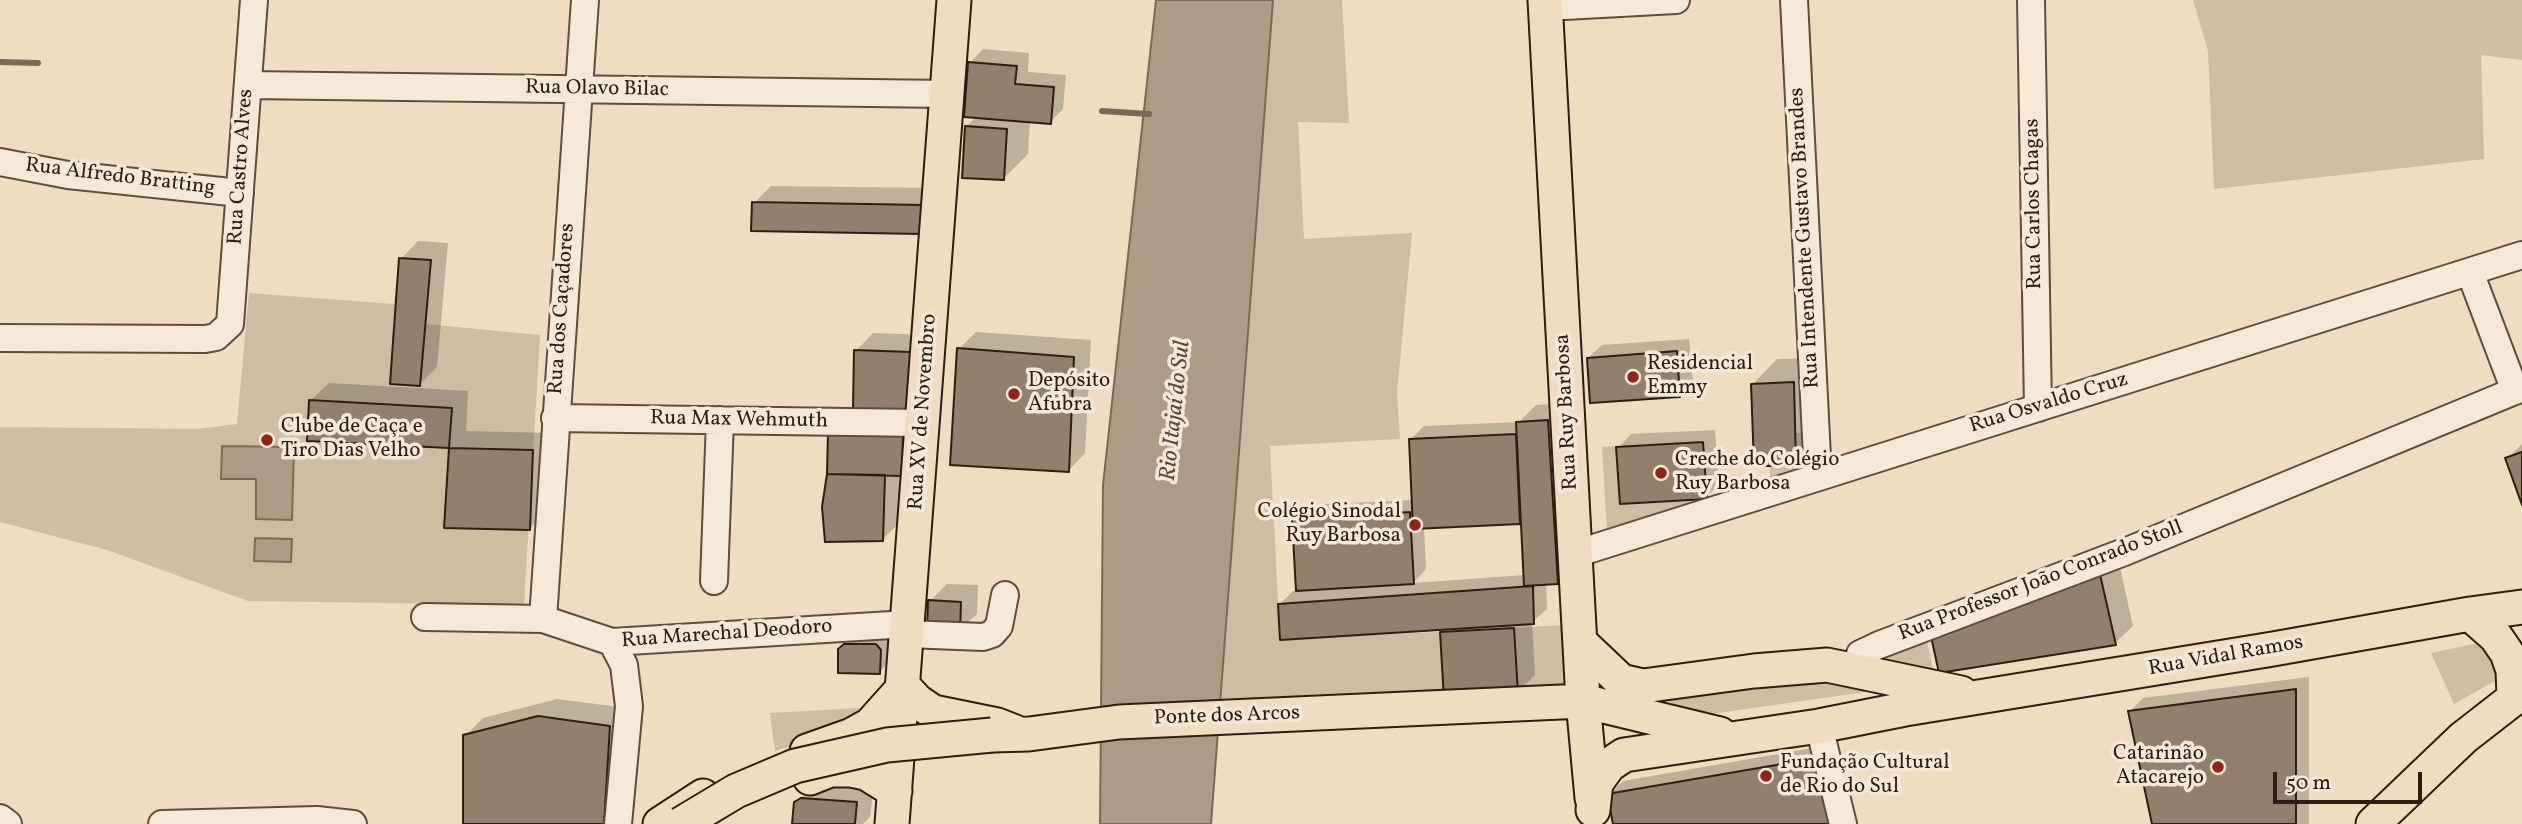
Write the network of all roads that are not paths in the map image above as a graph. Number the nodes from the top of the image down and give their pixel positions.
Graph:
1 (254, 0) edge
2 (585, 0) edge
3 (954, 0) edge
4 (1676, 0) edge
5 (1794, 0) edge
6 (2031, 0) edge
7 (1545, 4) edge
8 (248, 85) junction
9 (579, 89) junction
10 (947, 94) junction
11 (0, 162) edge
12 (240, 193) junction
13 (2522, 255) edge
14 (2470, 271) junction
15 (0, 338) edge
16 (2518, 390) edge
17 (2038, 408) junction
18 (555, 418) junction
19 (720, 420) junction
20 (923, 423) junction
21 (1818, 477) junction
22 (1575, 554) junction
23 (714, 581) dead end
24 (1005, 595) dead end
25 (2522, 607) edge
26 (2470, 614) junction
27 (425, 617) dead end
28 (542, 619) junction
29 (908, 629) junction
30 (612, 642) junction
31 (1580, 643) junction
32 (1867, 672) junction
33 (904, 687) junction
34 (2518, 694) edge
35 (1981, 698) junction
36 (1583, 701) junction
37 (1649, 716) junction
38 (1819, 726) junction
39 (1014, 734) junction
40 (852, 735) junction
41 (1739, 739) junction
42 (830, 770) junction
43 (744, 775) junction
44 (795, 783) junction
45 (895, 791) junction
46 (1594, 806) edge
47 (620, 816) edge
48 (0, 818) edge
49 (8, 824) edge
50 (162, 824) edge
51 (353, 824) edge
52 (649, 824) edge
53 (660, 824) edge
54 (681, 824) edge
55 (706, 824) edge
56 (892, 824) edge
57 (1843, 824) edge
58 (2373, 824) edge

1 - 8 street, Rua Castro Alves
2 - 9 street, Rua dos Caçadores
3 - 10 main road, Rua XV de Novembro
4 - 7 street
5 - 21 street, Rua Intendente Gustavo Brandes
6 - 17 street, Rua Carlos Chagas
7 - 22 main road, Rua Ruy Barbosa
8 - 9 street, Rua Olavo Bilac
8 - 12 street, Rua Castro Alves
9 - 10 street, Rua Olavo Bilac
9 - 18 street, Rua dos Caçadores
10 - 20 main road, Rua XV de Novembro
11 - 12 street, Rua Alfredo Bratting
12 - 15 street, Rua Castro Alves
13 - 14 street, Rua Osvaldo Cruz
14 - 16 street
14 - 17 street, Rua Osvaldo Cruz
16 - 32 street, Rua Professor João Conrado Stoll
17 - 21 street, Rua Osvaldo Cruz
18 - 19 street, Rua Max Wehmuth
18 - 28 street, Rua dos Caçadores
19 - 20 street, Rua Max Wehmuth
19 - 23 street
20 - 29 main road, Rua XV de Novembro
21 - 22 street, Rua Osvaldo Cruz
22 - 31 main road, Rua Ruy Barbosa
24 - 29 street, Rua Marechal Deodoro
25 - 26 main road, Rua Vidal Ramos
26 - 34 main road
26 - 35 main road, Rua Vidal Ramos
27 - 28 street, Rua Marechal Deodoro
28 - 30 street, Rua Marechal Deodoro
29 - 30 street, Rua Marechal Deodoro
29 - 33 main road, Rua XV de Novembro
30 - 47 street
31 - 32 main road
31 - 36 main road, Rua Ruy Barbosa
32 - 35 main road, Rua Vidal Ramos
33 - 39 main road
33 - 40 main road
33 - 45 main road, Rua XV de Novembro
34 - 58 main road
35 - 38 main road, Rua Vidal Ramos
36 - 37 main road
36 - 39 main road, Ponte dos Arcos
36 - 46 main road, Rua Ruy Barbosa
37 - 41 main road
37 - 46 main road
38 - 41 main road, Rua Vidal Ramos
38 - 57 street
39 - 54 main road, Ponte dos Arcos, bridge
40 - 42 main road
40 - 43 main road
41 - 46 main road, Rua Vidal Ramos
42 - 44 main road
42 - 45 main road
43 - 44 main road
43 - 53 main road
44 - 55 main road
45 - 56 main road, Rua XV de Novembro
47 - 52 street
48 - 49 street
50 - 51 street

